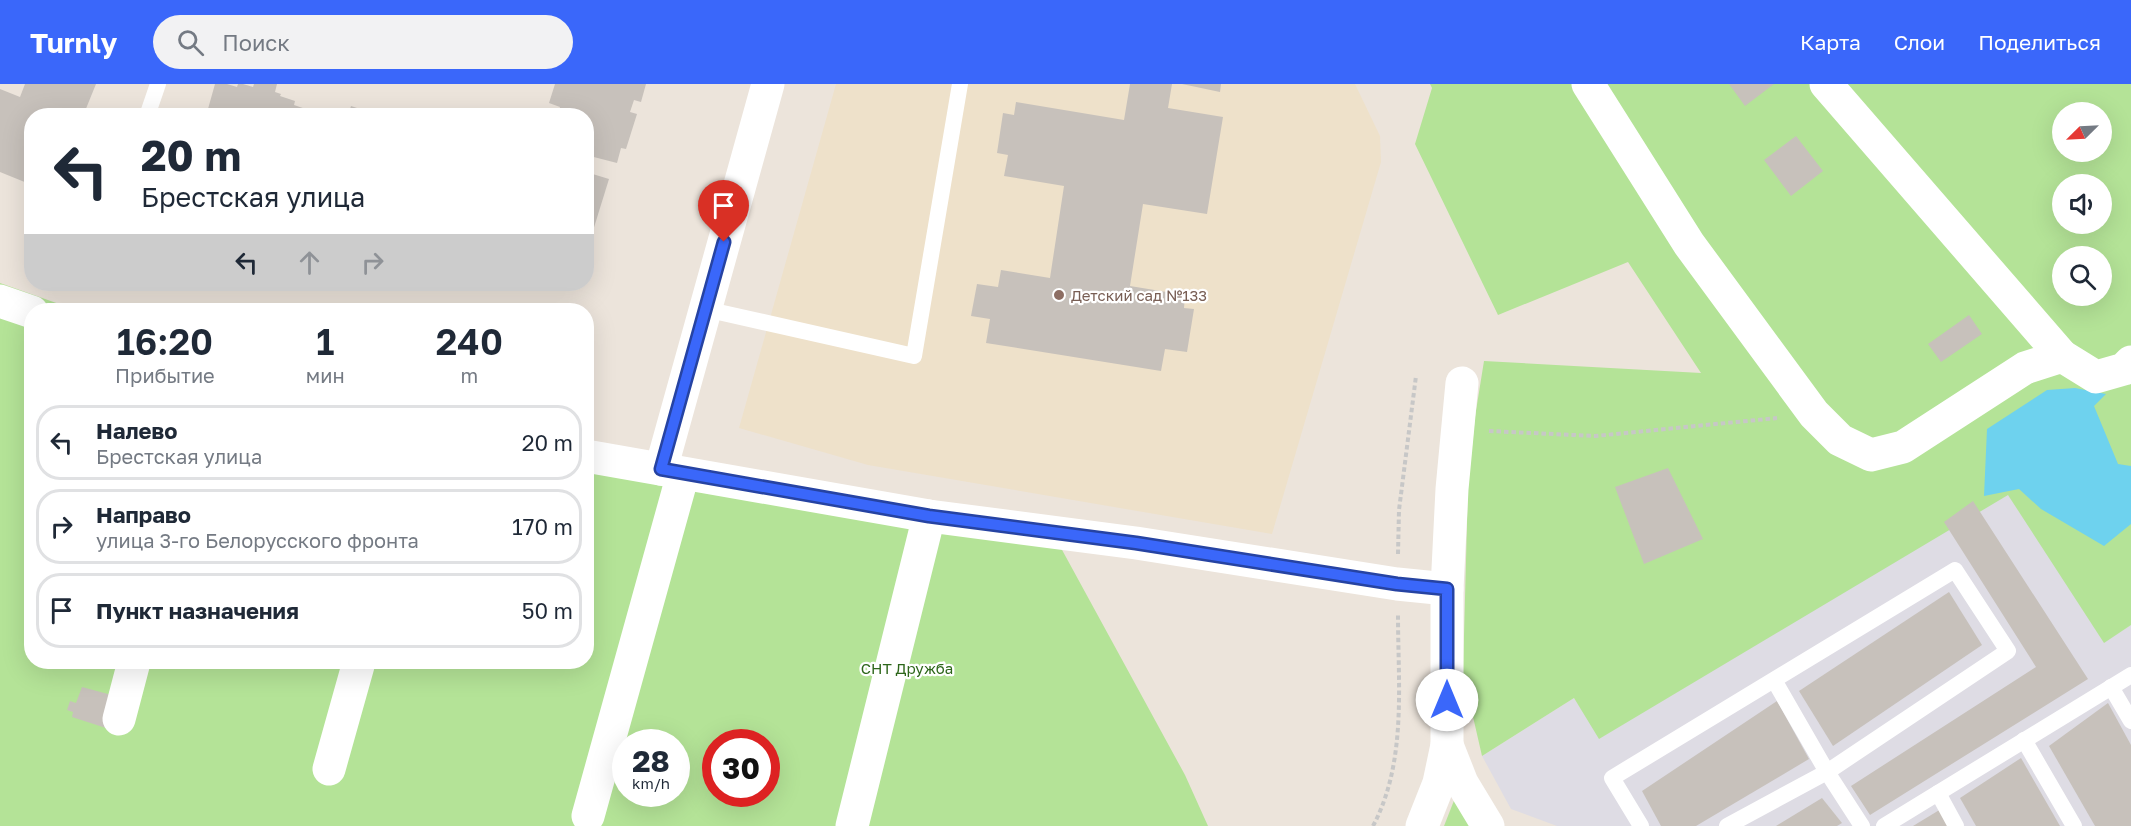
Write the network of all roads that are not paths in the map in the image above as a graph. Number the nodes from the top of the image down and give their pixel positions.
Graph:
1 (158, 84) edge
2 (768, 84) edge
3 (960, 84) edge
4 (1588, 84) edge
5 (1826, 84) edge
6 (150, 108) edge
7 (0, 301) edge
8 (24, 309) edge
9 (705, 309) junction
10 (2062, 356) junction
11 (2131, 362) edge
12 (1462, 383) dead end
13 (594, 457) edge
14 (672, 471) junction
15 (929, 516) junction
16 (1447, 589) junction
17 (132, 669) edge
18 (357, 669) edge
19 (2131, 675) edge
20 (1774, 680) junction
21 (2111, 687) junction
22 (119, 719) dead end
23 (2131, 721) edge
24 (2024, 740) junction
25 (1447, 745) junction
26 (329, 770) dead end
27 (1827, 772) junction
28 (1938, 793) junction
29 (588, 816) dead end
30 (852, 826) edge
31 (1422, 826) edge
32 (1488, 826) edge
33 (1641, 826) edge
34 (1727, 826) edge
35 (1862, 826) edge
36 (1884, 826) edge
37 (1956, 826) edge
38 (2074, 826) edge

1 - 6 lane
2 - 9 street
3 - 9 lane
4 - 10 street
5 - 10 street
7 - 8 street
9 - 14 street
10 - 11 street
12 - 16 street
13 - 14 street
14 - 15 street
14 - 29 street
15 - 16 street
15 - 30 street
16 - 25 street
17 - 22 street
18 - 26 street
19 - 21 lane
20 - 27 lane
20 - 27 lane
20 - 33 lane
21 - 23 lane
21 - 24 lane
24 - 28 lane
24 - 38 lane
25 - 31 street
25 - 32 street
27 - 34 lane
27 - 35 lane
28 - 36 lane
28 - 37 lane

